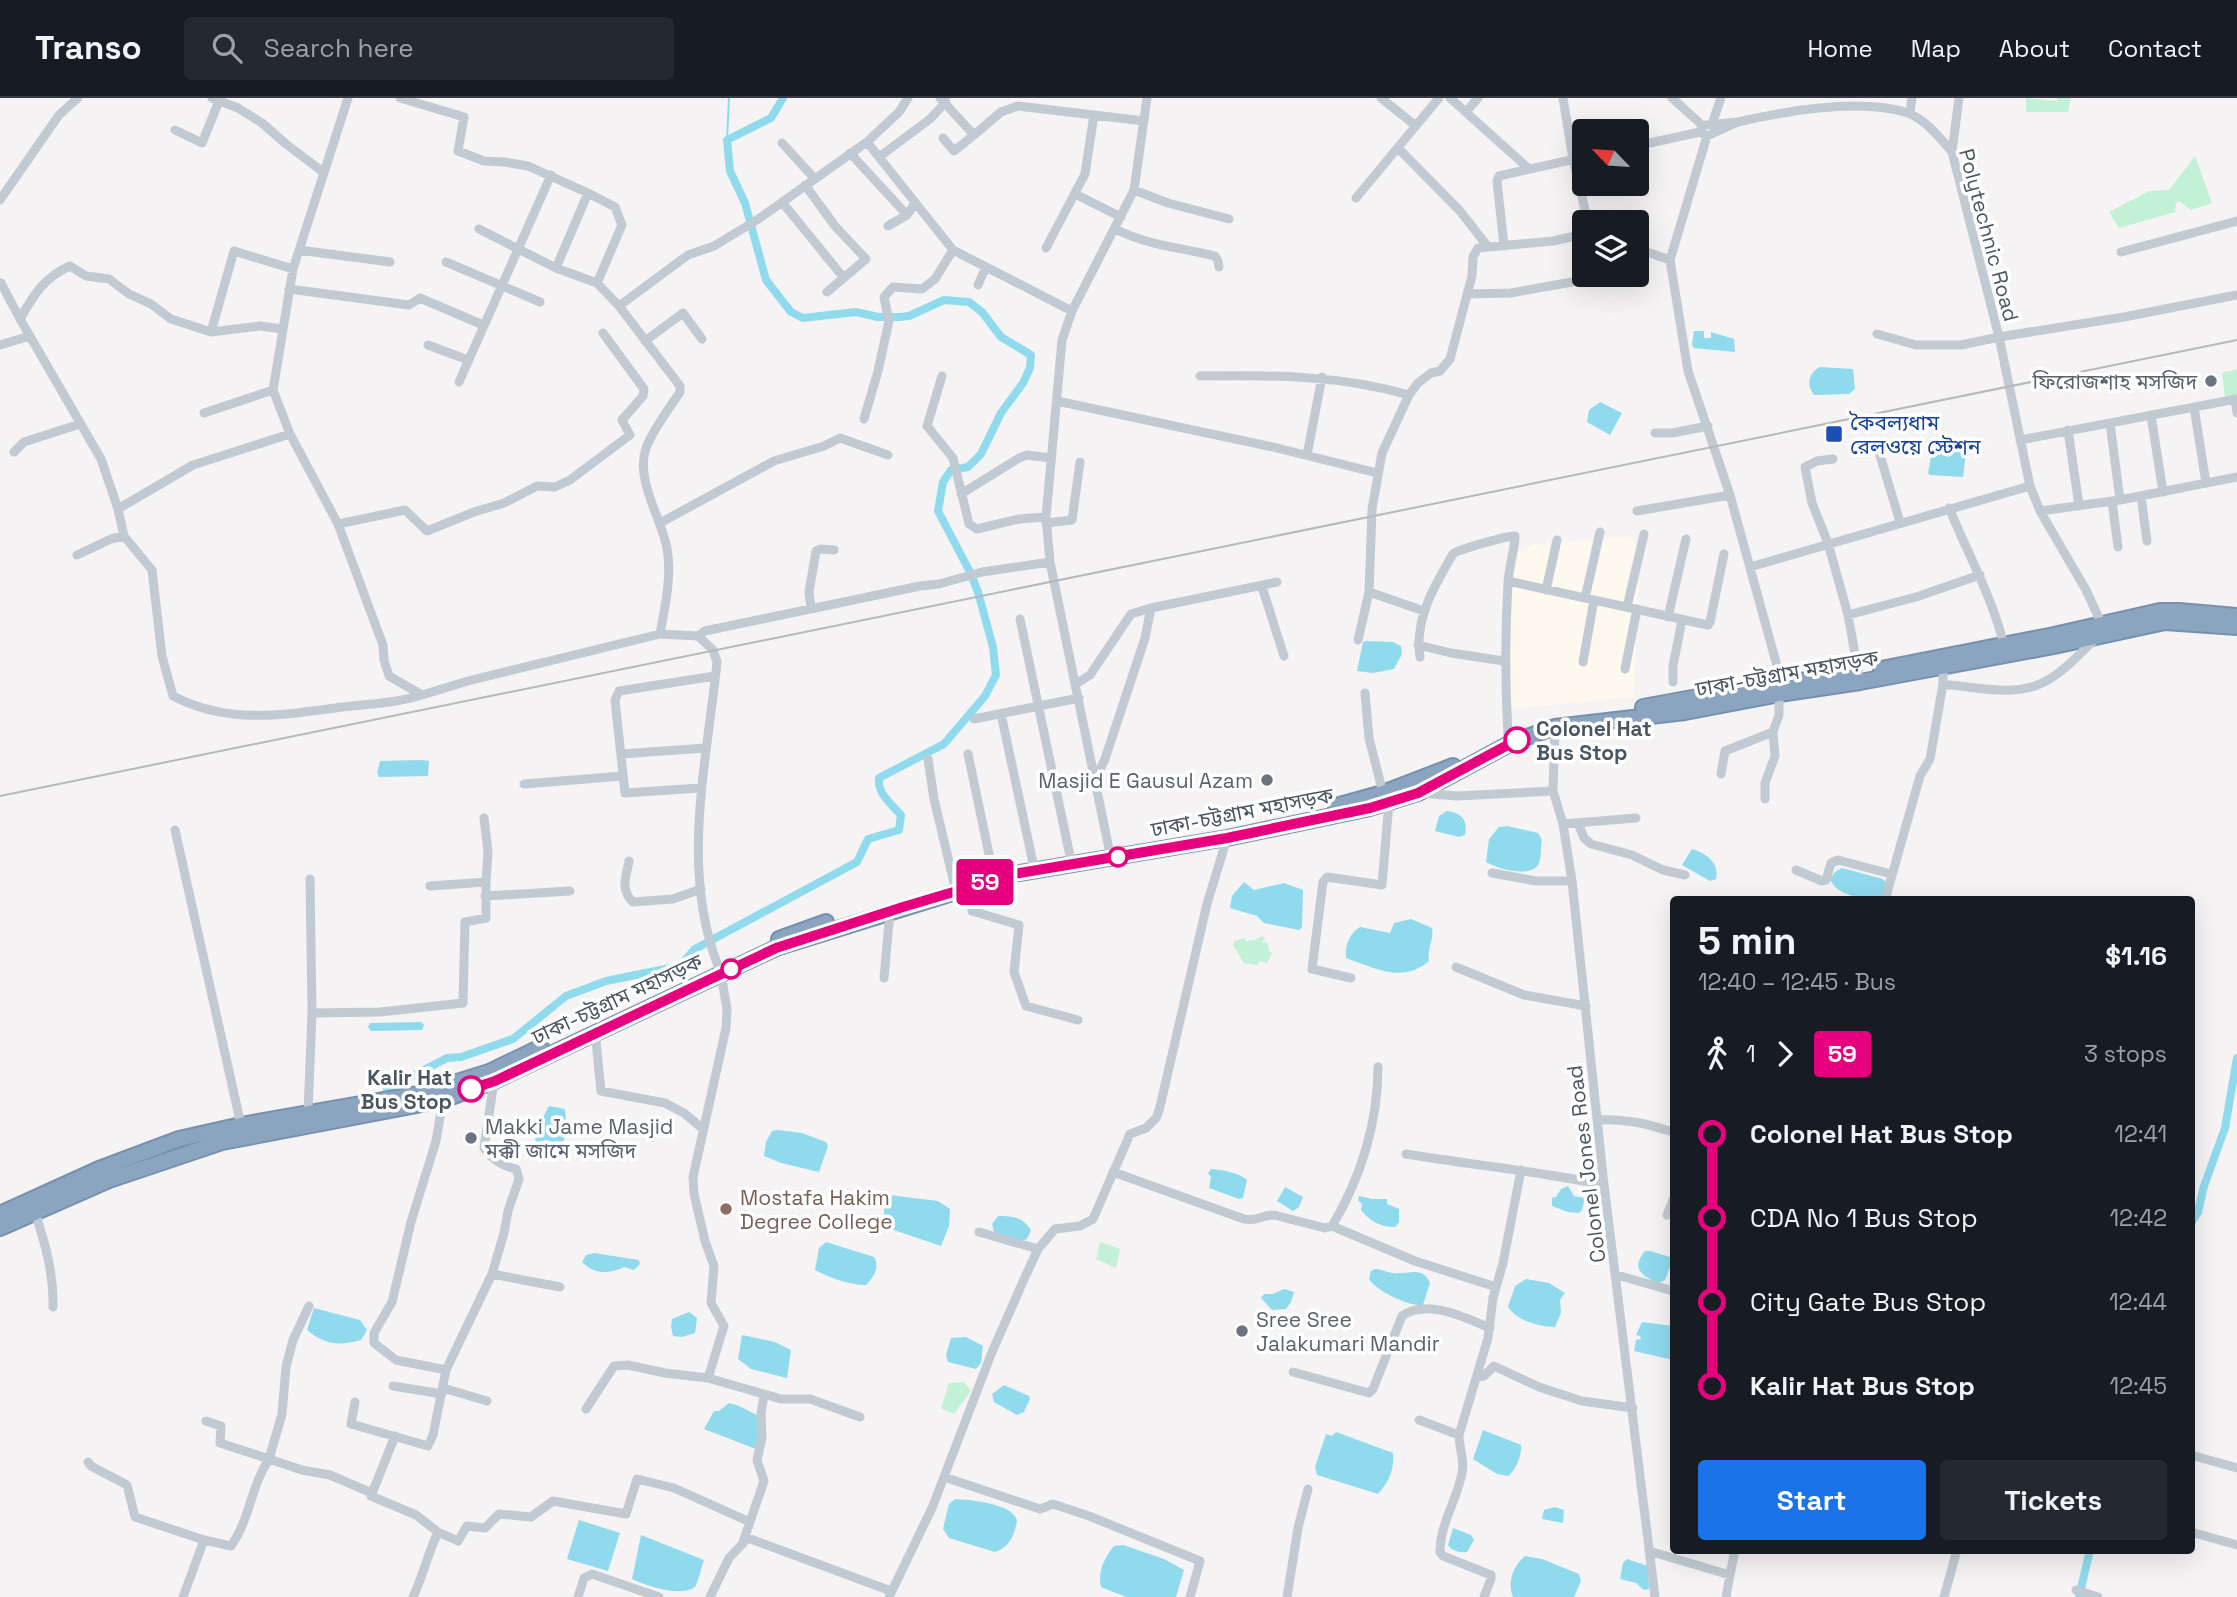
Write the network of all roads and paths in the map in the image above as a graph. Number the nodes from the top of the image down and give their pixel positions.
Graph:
1 (78, 98) edge
2 (348, 98) edge
3 (400, 98) edge
4 (908, 98) edge
5 (1147, 98) edge
6 (1381, 98) edge
7 (1439, 98) edge
8 (1450, 98) edge
9 (1478, 98) edge
10 (1563, 98) edge
11 (1672, 98) edge
12 (1720, 98) edge
13 (1912, 98) edge
14 (1959, 98) edge
15 (215, 99) edge
16 (943, 100) edge
17 (1014, 102) edge
18 (1826, 102) edge
19 (1870, 102) edge
20 (1466, 112) junction
21 (1910, 113) junction
22 (1094, 115) junction
23 (1144, 121) junction
24 (1416, 126) junction
25 (175, 130) dead end
26 (1705, 130) junction
27 (974, 135) junction
28 (943, 138) dead end
29 (867, 142) junction
30 (782, 143) dead end
31 (1649, 143) edge
32 (1398, 148) junction
33 (1952, 152) junction
34 (850, 153) junction
35 (1572, 153) edge
36 (879, 157) junction
37 (1572, 159) edge
38 (1528, 168) junction
39 (323, 172) junction
40 (551, 176) junction
41 (814, 178) junction
42 (805, 185) junction
43 (1134, 190) junction
44 (588, 193) junction
45 (1075, 194) junction
46 (1356, 198) dead end
47 (0, 200) edge
48 (782, 202) junction
49 (915, 203) junction
50 (907, 215) junction
51 (1121, 218) junction
52 (1229, 219) dead end
53 (2237, 221) edge
54 (888, 226) dead end
55 (479, 229) dead end
56 (1115, 229) junction
57 (1572, 237) edge
58 (1504, 246) junction
59 (1488, 247) junction
60 (1046, 248) dead end
61 (518, 249) junction
62 (299, 250) junction
63 (953, 250) junction
64 (1649, 253) edge
65 (2121, 253) dead end
66 (1670, 260) junction
67 (390, 262) dead end
68 (446, 262) dead end
69 (986, 267) junction
70 (1219, 267) dead end
71 (556, 268) junction
72 (293, 269) junction
73 (844, 277) junction
74 (1572, 282) edge
75 (1, 283) edge
76 (597, 283) junction
77 (501, 285) junction
78 (978, 285) dead end
79 (289, 289) junction
80 (827, 292) dead end
81 (1468, 294) junction
82 (2237, 295) edge
83 (540, 302) dead end
84 (618, 306) junction
85 (1072, 311) junction
86 (20, 319) junction
87 (483, 325) junction
88 (283, 329) junction
89 (211, 332) junction
90 (603, 333) dead end
91 (1877, 334) dead end
92 (30, 336) junction
93 (1999, 337) junction
94 (702, 339) dead end
95 (645, 341) junction
96 (0, 345) edge
97 (428, 345) dead end
98 (468, 360) junction
99 (942, 376) dead end
100 (1200, 376) dead end
101 (1322, 377) junction
102 (459, 382) dead end
103 (274, 390) junction
104 (1409, 395) junction
105 (2236, 399) edge
106 (1057, 401) junction
107 (2194, 407) junction
108 (204, 413) dead end
109 (2237, 413) edge
110 (2151, 415) junction
111 (864, 419) dead end
112 (2110, 423) junction
113 (80, 424) junction
114 (1708, 426) junction
115 (2068, 430) junction
116 (1655, 433) dead end
117 (290, 434) junction
118 (2020, 440) junction
119 (14, 452) dead end
120 (1879, 452) dead end
121 (888, 455) dead end
122 (1307, 455) junction
123 (1051, 457) junction
124 (1833, 459) dead end
125 (1080, 462) dead end
126 (1377, 473) junction
127 (2237, 477) edge
128 (2206, 482) junction
129 (2029, 486) junction
130 (2163, 492) junction
131 (961, 494) junction
132 (1730, 495) junction
133 (2141, 496) junction
134 (2116, 500) junction
135 (2079, 506) junction
136 (1949, 508) junction
137 (118, 509) junction
138 (1637, 511) dead end
139 (2040, 511) junction
140 (1046, 520) junction
141 (1900, 522) junction
142 (660, 523) junction
143 (338, 524) junction
144 (1600, 532) dead end
145 (1644, 534) dead end
146 (124, 536) junction
147 (1686, 539) dead end
148 (1557, 540) dead end
149 (2147, 541) dead end
150 (1828, 543) junction
151 (2118, 547) dead end
152 (834, 550) dead end
153 (1724, 554) dead end
154 (77, 555) dead end
155 (1050, 562) junction
156 (1750, 567) junction
157 (1980, 575) junction
158 (1508, 581) junction
159 (1277, 582) dead end
160 (1262, 587) junction
161 (1546, 590) junction
162 (1369, 593) junction
163 (1589, 599) junction
164 (811, 608) junction
165 (1151, 608) junction
166 (1632, 608) junction
167 (1424, 611) junction
168 (1848, 615) junction
169 (2237, 616) edge
170 (1668, 617) junction
171 (1020, 619) dead end
172 (1682, 620) junction
173 (2237, 627) edge
174 (2101, 633) junction
175 (660, 634) junction
176 (698, 636) junction
177 (1358, 640) dead end
178 (1418, 645) junction
179 (2004, 645) junction
180 (1284, 656) dead end
181 (1420, 657) dead end
182 (1504, 661) junction
183 (1583, 662) dead end
184 (1943, 667) junction
185 (1625, 669) dead end
186 (715, 676) junction
187 (1859, 677) junction
188 (1673, 682) dead end
189 (1076, 684) junction
190 (1943, 684) junction
191 (1780, 689) junction
192 (1365, 693) dead end
193 (422, 695) junction
194 (1079, 698) junction
195 (1039, 706) junction
196 (1001, 714) junction
197 (974, 719) dead end
198 (1555, 727) junction
199 (1773, 732) junction
200 (1508, 735) junction
201 (705, 748) junction
202 (622, 754) junction
203 (968, 754) dead end
204 (928, 759) dead end
205 (1721, 774) dead end
206 (623, 776) junction
207 (1096, 778) junction
208 (524, 784) dead end
209 (700, 788) junction
210 (1553, 791) junction
211 (1418, 793) junction
212 (1386, 798) junction
213 (1765, 799) dead end
214 (484, 818) dead end
215 (1636, 818) dead end
216 (1578, 823) junction
217 (1563, 824) junction
218 (175, 830) dead end
219 (1227, 838) junction
220 (1109, 849) junction
221 (1070, 856) junction
222 (629, 861) dead end
223 (1033, 863) junction
224 (1796, 870) dead end
225 (993, 873) junction
226 (1492, 873) dead end
227 (1891, 874) junction
228 (1685, 875) dead end
229 (310, 879) dead end
230 (1572, 881) junction
231 (486, 882) junction
232 (954, 883) junction
233 (975, 885) junction
234 (430, 886) dead end
235 (701, 889) junction
236 (570, 891) dead end
237 (485, 896) junction
238 (1886, 896) edge
239 (882, 911) junction
240 (1457, 967) dead end
241 (720, 970) junction
242 (884, 978) dead end
243 (1351, 978) dead end
244 (1586, 1006) junction
245 (312, 1013) junction
246 (1078, 1020) dead end
247 (595, 1032) junction
248 (1378, 1067) dead end
249 (495, 1081) junction
250 (443, 1100) junction
251 (308, 1113) junction
252 (1598, 1120) junction
253 (241, 1125) junction
254 (703, 1129) junction
255 (1670, 1131) edge
256 (1406, 1154) dead end
257 (1521, 1170) junction
258 (1113, 1172) junction
259 (1604, 1185) junction
260 (1670, 1208) edge
261 (35, 1212) junction
262 (1667, 1215) dead end
263 (3, 1220) edge
264 (1332, 1226) junction
265 (979, 1232) dead end
266 (1038, 1249) junction
267 (492, 1274) junction
268 (1617, 1275) junction
269 (560, 1287) dead end
270 (1496, 1287) junction
271 (1670, 1290) edge
272 (309, 1306) dead end
273 (53, 1307) dead end
274 (1490, 1328) junction
275 (446, 1370) junction
276 (1293, 1373) dead end
277 (1478, 1377) junction
278 (708, 1378) junction
279 (393, 1386) dead end
280 (442, 1391) junction
281 (764, 1395) junction
282 (487, 1401) dead end
283 (355, 1402) dead end
284 (1633, 1408) junction
285 (586, 1409) dead end
286 (860, 1417) dead end
287 (1419, 1420) dead end
288 (206, 1421) dead end
289 (1459, 1435) junction
290 (395, 1436) junction
291 (2195, 1456) edge
292 (270, 1459) junction
293 (88, 1462) dead end
294 (2237, 1468) edge
295 (944, 1477) junction
296 (1308, 1489) dead end
297 (372, 1493) junction
298 (750, 1522) junction
299 (438, 1532) junction
300 (2195, 1533) edge
301 (204, 1540) junction
302 (742, 1543) junction
303 (2237, 1545) edge
304 (1649, 1551) junction
305 (1734, 1554) edge
306 (1956, 1554) edge
307 (1730, 1575) junction
308 (2080, 1592) dead end
309 (890, 1594) edge
310 (183, 1597) edge
311 (413, 1597) edge
312 (578, 1597) edge
313 (659, 1597) edge
314 (710, 1597) edge
315 (1190, 1597) edge
316 (1287, 1597) edge
317 (1484, 1597) edge
318 (1655, 1597) edge
319 (1726, 1597) edge
320 (1944, 1597) edge
321 (2098, 1597) edge

1 - 47 street
2 - 39 street
3 - 40 street
4 - 29 street
5 - 23 street
6 - 24 street
7 - 24 street
8 - 20 street
9 - 20 street
10 - 35 street
11 - 26 street
12 - 26 street
13 - 21 street
14 - 33 street
15 - 25 street
15 - 39 street
16 - 27 street
16 - 36 street
17 - 22 street
17 - 27 street
18 - 19 street, Polytechnic Road
18 - 26 street, Polytechnic Road
19 - 21 street, Polytechnic Road
20 - 38 street
21 - 33 street, Polytechnic Road
22 - 23 street
22 - 45 street
23 - 43 street
24 - 32 street
26 - 31 street, Polytechnic Road
26 - 66 street
27 - 28 street
29 - 34 street
29 - 36 street
30 - 41 street
32 - 46 street
32 - 59 street
33 - 93 street, Polytechnic Road
34 - 41 street
34 - 50 street
36 - 49 street
37 - 38 street
38 - 58 street
39 - 62 street
40 - 44 street
40 - 61 street
41 - 42 street
42 - 48 street
42 - 73 street
43 - 51 street
43 - 52 street
44 - 71 street
44 - 76 street
45 - 51 street
45 - 60 street
48 - 73 street
48 - 84 street
49 - 50 street
49 - 63 street
50 - 54 street
51 - 56 street
53 - 65 street
55 - 61 street
56 - 70 street
56 - 85 street
57 - 58 street
58 - 59 street
59 - 81 street
61 - 71 street
61 - 77 street
62 - 67 street
62 - 72 street
63 - 69 street
63 - 111 street
64 - 66 street
66 - 114 street
68 - 77 street
69 - 78 street
69 - 85 street
71 - 76 street
72 - 79 street
72 - 89 street
73 - 80 street
74 - 81 street
75 - 86 street
76 - 84 street
77 - 83 street
77 - 87 street
79 - 87 street
79 - 88 street
81 - 104 street
82 - 93 street
84 - 95 street
85 - 106 street
86 - 89 street
86 - 92 street
87 - 98 street
88 - 89 street
88 - 103 street
90 - 143 street
91 - 93 street
92 - 96 street
92 - 113 street
93 - 118 street, Polytechnic Road
94 - 95 street
95 - 142 street
97 - 98 street
98 - 102 street
99 - 131 street
100 - 101 street
101 - 104 street
101 - 122 street
103 - 108 street
103 - 117 street
104 - 126 street
105 - 107 street
105 - 109 street
106 - 122 street
106 - 123 street
107 - 110 street
107 - 128 street
110 - 112 street
110 - 130 street
112 - 115 street
112 - 134 street
113 - 119 street
113 - 137 street
114 - 116 street
114 - 132 street
115 - 118 street
115 - 135 street
117 - 137 street
117 - 143 street
118 - 129 street, Polytechnic Road
120 - 141 street
121 - 142 street
122 - 126 street
123 - 131 street
123 - 140 street
124 - 150 street
125 - 140 street
126 - 162 street
127 - 128 street
128 - 130 street
129 - 136 street
129 - 139 street, Polytechnic Road
130 - 133 street
131 - 140 street
132 - 138 street
132 - 156 street
133 - 134 street
133 - 149 street
134 - 135 street
134 - 151 street
135 - 139 street
136 - 141 street
136 - 157 street
137 - 146 street
139 - 174 street, Polytechnic Road
140 - 155 street
141 - 150 street
142 - 175 street
143 - 193 street
144 - 163 street
145 - 166 street
146 - 154 street
146 - 193 street
147 - 170 street
148 - 161 street
150 - 156 street
150 - 168 street
152 - 164 street
153 - 172 street
155 - 164 street
155 - 189 street
156 - 191 street
157 - 168 street
157 - 179 street
158 - 161 street
158 - 167 street
158 - 182 street
159 - 160 street
160 - 165 street
160 - 180 street
161 - 163 street
162 - 167 street
162 - 177 street
163 - 166 street
163 - 183 street
164 - 176 street
165 - 189 street
165 - 207 street
166 - 170 street
166 - 185 street
167 - 178 street
168 - 187 street
169 - 174 highway, ঢাকা-চট্টগ্রাম মহাসড়ক
170 - 172 street
171 - 195 street
172 - 188 street
173 - 174 highway, ঢাকা-চট্টগ্রাম মহাসড়ক
174 - 179 highway, ঢাকা-চট্টগ্রাম মহাসড়ক
174 - 184 highway, ঢাকা-চট্টগ্রাম মহাসড়ক
174 - 190 street
175 - 176 street
175 - 193 street
176 - 186 street
178 - 181 street
178 - 182 street
179 - 187 highway, ঢাকা-চট্টগ্রাম মহাসড়ক
182 - 200 street
184 - 187 highway, ঢাকা-চট্টগ্রাম মহাসড়ক
184 - 190 street
186 - 201 street
186 - 202 street
187 - 191 highway, ঢাকা-চট্টগ্রাম মহাসড়ক
189 - 194 street
190 - 227 street
191 - 198 highway, ঢাকা-চট্টগ্রাম মহাসড়ক
191 - 199 street
191 - 200 highway, ঢাকা-চট্টগ্রাম মহাসড়ক
192 - 212 street
194 - 195 street
194 - 207 street
195 - 196 street
195 - 221 street
196 - 197 street
196 - 223 street
198 - 210 street, Colonel Jones Road
198 - 211 highway, ঢাকা-চট্টগ্রাম মহাসড়ক
199 - 205 street
199 - 213 street
200 - 212 highway, ঢাকা-চট্টগ্রাম মহাসড়ক
201 - 202 street
201 - 209 street
202 - 206 street
203 - 225 street
204 - 232 street
206 - 208 street
206 - 209 street
207 - 220 street
209 - 235 street
210 - 211 street
210 - 217 street, Colonel Jones Road
211 - 212 highway, ঢাকা-চট্টগ্রাম মহাসড়ক
212 - 219 highway, ঢাকা-চট্টগ্রাম মহাসড়ক
212 - 220 highway, ঢাকা-চট্টগ্রাম মহাসড়ক
212 - 243 street
214 - 231 street
215 - 216 street
216 - 217 street
216 - 228 street
217 - 230 street, Colonel Jones Road
218 - 253 street
219 - 233 highway, ঢাকা-চট্টগ্রাম মহাসড়ক
219 - 258 street
220 - 221 highway, ঢাকা-চট্টগ্রাম মহাসড়ক
221 - 223 highway, ঢাকা-চট্টগ্রাম মহাসড়ক
222 - 235 street
223 - 225 highway, ঢাকা-চট্টগ্রাম মহাসড়ক
224 - 227 street
225 - 232 highway, ঢাকা-চট্টগ্রাম মহাসড়ক
226 - 230 street
227 - 238 street
229 - 245 street
230 - 244 street, Colonel Jones Road
231 - 234 street
231 - 237 street
232 - 239 highway, ঢাকা-চট্টগ্রাম মহাসড়ক
233 - 239 highway, ঢাকা-চট্টগ্রাম মহাসড়ক
233 - 246 street
235 - 241 street
236 - 237 street
237 - 245 street
239 - 241 highway, ঢাকা-চট্টগ্রাম মহাসড়ক
239 - 242 street
240 - 244 street
241 - 247 highway, ঢাকা-চট্টগ্রাম মহাসড়ক
241 - 251 highway, ঢাকা-চট্টগ্রাম মহাসড়ক
241 - 254 street
244 - 252 street, Colonel Jones Road
245 - 251 street
247 - 249 highway, ঢাকা-চট্টগ্রাম মহাসড়ক
247 - 254 street
248 - 264 street
249 - 250 highway, ঢাকা-চট্টগ্রাম মহাসড়ক
249 - 267 street
250 - 261 highway, ঢাকা-চট্টগ্রাম মহাসড়ক
250 - 275 street
251 - 253 highway, ঢাকা-চট্টগ্রাম মহাসড়ক
252 - 255 street
252 - 259 street, Colonel Jones Road
253 - 263 highway, ঢাকা-চট্টগ্রাম মহাসড়ক
254 - 278 street
256 - 257 street
257 - 259 street
257 - 270 street
258 - 264 street
258 - 266 street
259 - 268 street, Colonel Jones Road
260 - 262 street
261 - 263 highway, ঢাকা-চট্টগ্রাম মহাসড়ক
261 - 273 street
264 - 270 street
265 - 266 street
266 - 295 street
267 - 269 street
267 - 275 street
268 - 271 street
268 - 284 street, Colonel Jones Road
270 - 274 street
272 - 292 street
274 - 276 street
274 - 277 street
275 - 280 street
277 - 284 street
277 - 289 street
278 - 281 street
278 - 285 street
279 - 280 street
280 - 282 street
280 - 290 street
281 - 286 street
281 - 298 street
283 - 290 street
284 - 304 street, Colonel Jones Road
287 - 289 street
288 - 292 street
289 - 317 street
290 - 297 street
291 - 294 street
292 - 297 street
292 - 301 street
293 - 301 street
295 - 309 street
295 - 315 street
296 - 316 street
297 - 299 street
298 - 299 street
298 - 302 street
299 - 311 street
300 - 303 street
301 - 310 street
302 - 309 street
302 - 314 street
304 - 307 street
304 - 318 street, Colonel Jones Road
305 - 307 street
306 - 320 street
307 - 319 street
308 - 321 street
312 - 313 street

